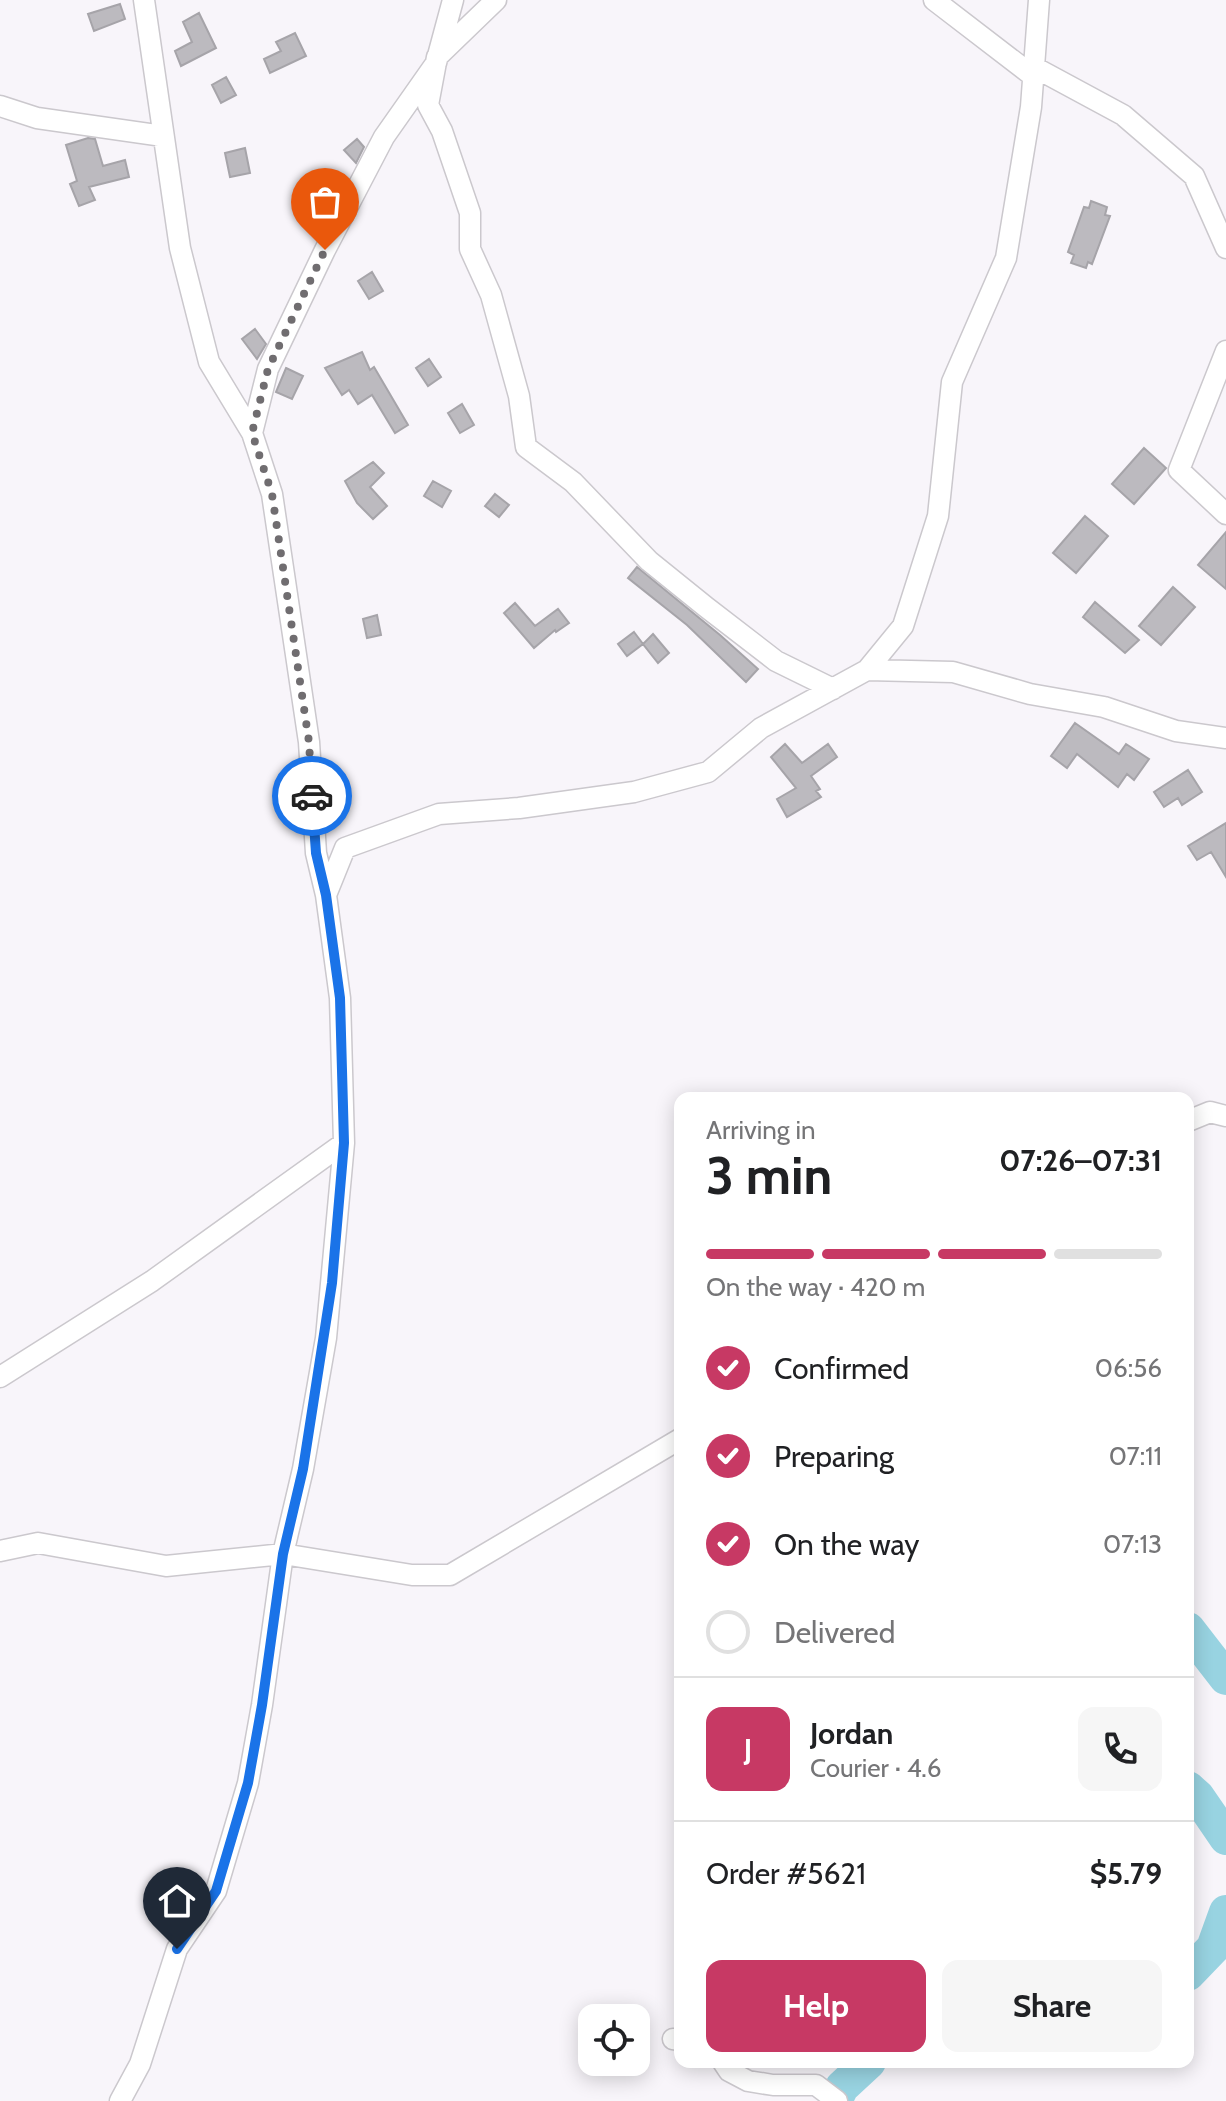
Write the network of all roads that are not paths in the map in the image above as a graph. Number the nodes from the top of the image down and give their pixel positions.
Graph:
1 (144, 0) edge
2 (453, 0) edge
3 (496, 0) edge
4 (934, 0) edge
5 (1039, 0) edge
6 (437, 57) junction
7 (1034, 72) junction
8 (0, 106) edge
9 (163, 136) junction
10 (1226, 248) edge
11 (1226, 351) edge
12 (252, 433) junction
13 (1226, 514) edge
14 (867, 670) junction
15 (833, 689) junction
16 (1226, 738) edge
17 (326, 895) junction
18 (1226, 1116) edge
19 (1194, 1119) edge
20 (344, 1143) junction
21 (0, 1377) edge
22 (674, 1443) edge
23 (0, 1551) edge
24 (283, 1554) junction
25 (727, 2068) edge
26 (120, 2101) edge
27 (837, 2101) edge

1 - 9 street
2 - 6 street
3 - 6 street
4 - 7 street
5 - 7 street
6 - 12 street
6 - 15 street
7 - 10 street
7 - 14 street
8 - 9 street
9 - 12 street
11 - 13 street
12 - 17 street
14 - 15 street
14 - 16 street
15 - 17 street
17 - 20 street
18 - 19 street
20 - 21 street
20 - 24 street
22 - 24 street
23 - 24 street
24 - 26 street
25 - 27 street

